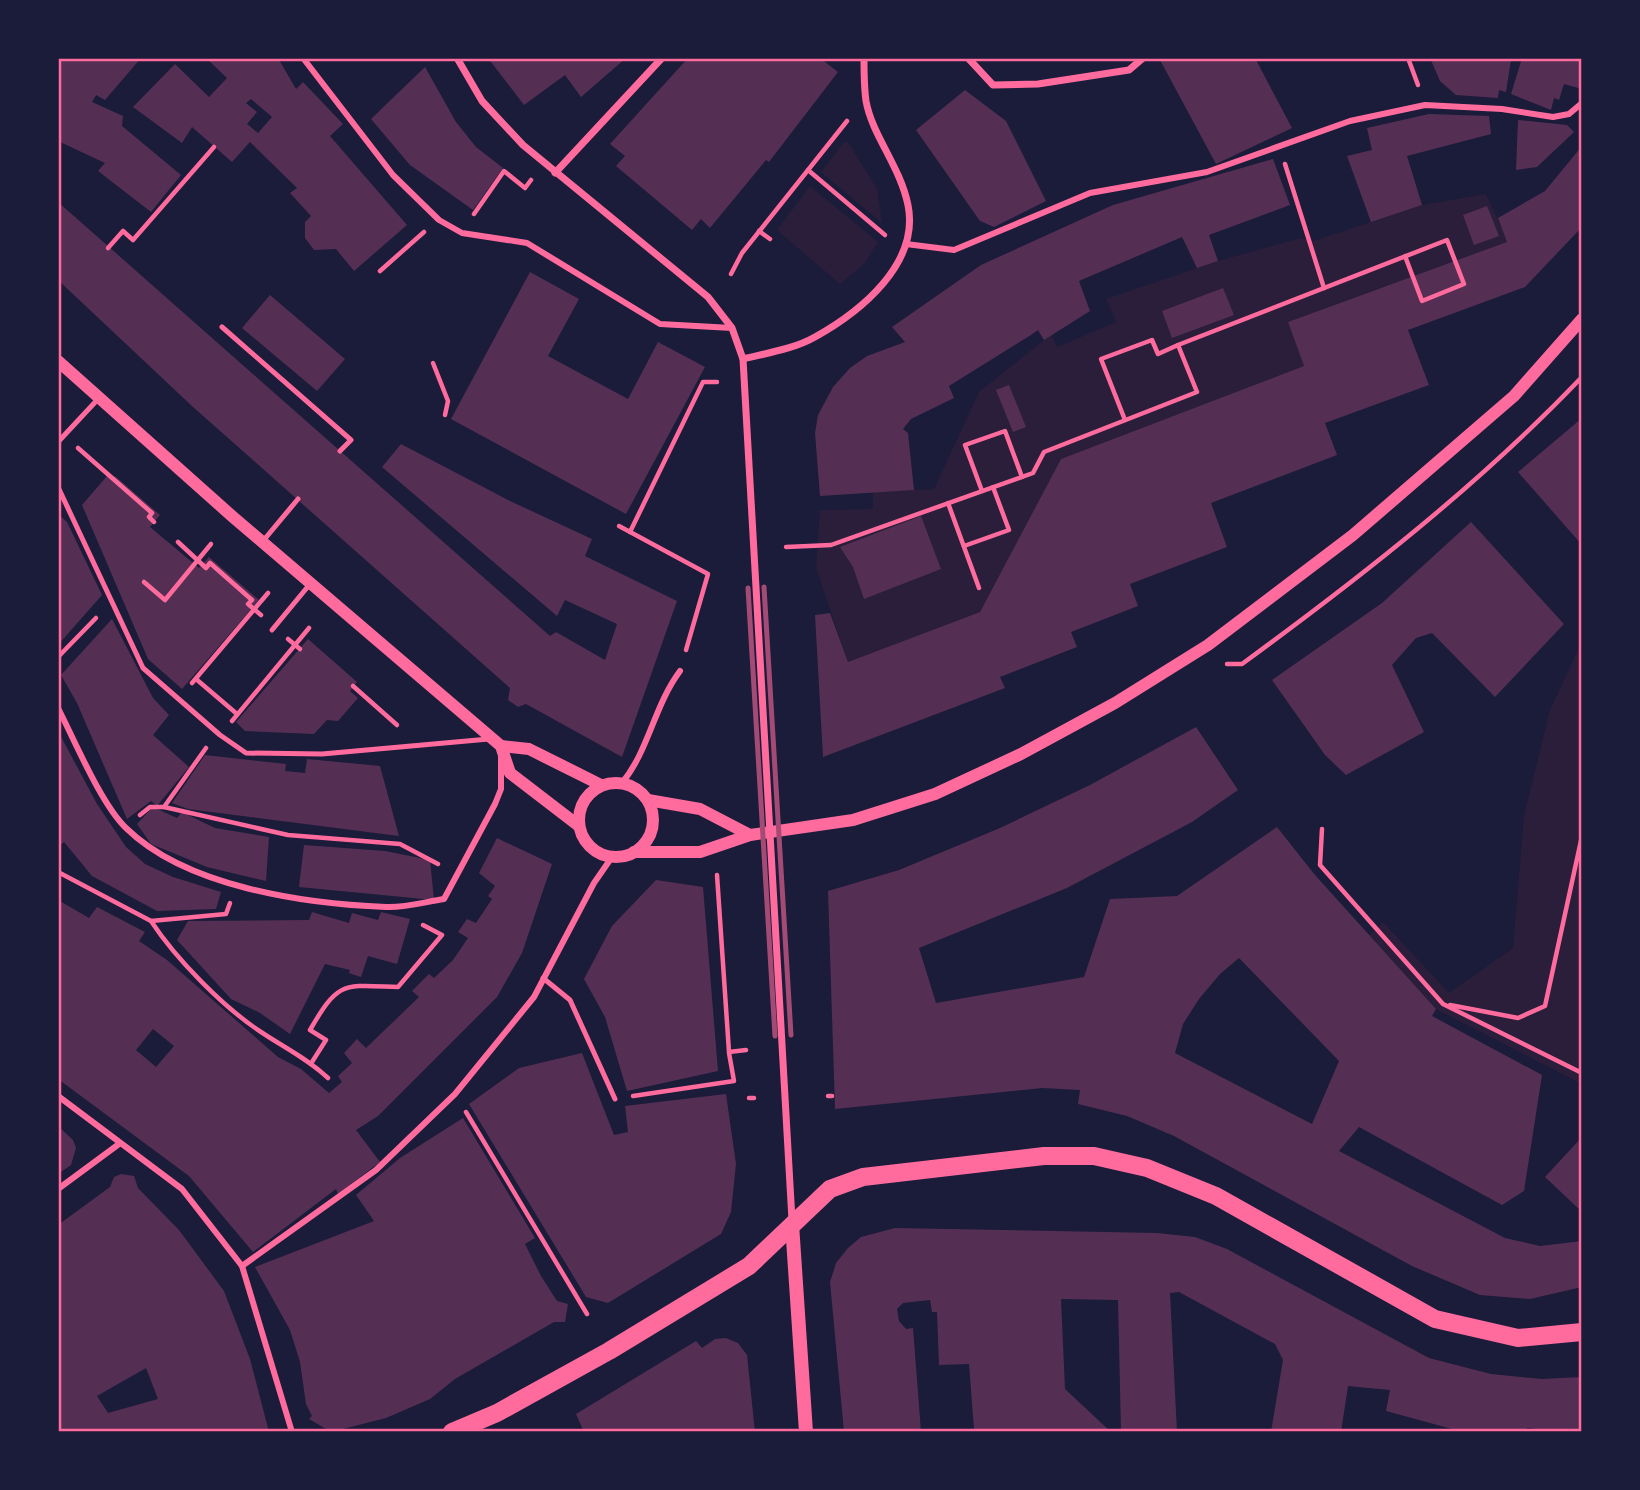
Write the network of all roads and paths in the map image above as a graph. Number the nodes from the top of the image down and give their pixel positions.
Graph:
1 (303, 58) edge
2 (457, 58) edge
3 (662, 58) edge
4 (864, 58) edge
5 (968, 58) edge
6 (1143, 58) edge
7 (1408, 58) edge
8 (1582, 103) edge
9 (1425, 105) junction
10 (847, 121) dead end
11 (1280, 146) junction
12 (214, 147) dead end
13 (808, 170) junction
14 (555, 173) junction
15 (531, 180) dead end
16 (489, 189) dead end
17 (439, 220) junction
18 (759, 231) junction
19 (769, 239) dead end
20 (906, 244) junction
21 (108, 248) dead end
22 (1405, 256) junction
23 (380, 271) dead end
24 (731, 274) dead end
25 (1324, 288) junction
26 (1582, 319) edge
27 (222, 327) dead end
28 (732, 328) junction
29 (1178, 345) junction
30 (743, 359) junction
31 (58, 361) edge
32 (433, 363) dead end
33 (1582, 377) edge
34 (717, 382) dead end
35 (99, 398) junction
36 (445, 415) dead end
37 (1125, 420) junction
38 (64, 436) junction
39 (58, 442) edge
40 (340, 451) dead end
41 (1022, 477) junction
42 (58, 487) edge
43 (993, 487) junction
44 (982, 491) junction
45 (298, 499) dead end
46 (948, 503) junction
47 (154, 522) dead end
48 (619, 526) dead end
49 (632, 534) junction
50 (263, 541) junction
51 (178, 542) dead end
52 (211, 544) dead end
53 (964, 546) junction
54 (786, 547) dead end
55 (144, 582) dead end
56 (311, 582) junction
57 (979, 588) dead end
58 (268, 593) dead end
59 (253, 608) dead end
60 (105, 610) dead end
61 (309, 628) dead end
62 (692, 628) dead end
63 (272, 630) dead end
64 (58, 657) edge
65 (1180, 663) junction
66 (680, 671) dead end
67 (354, 686) dead end
68 (58, 708) edge
69 (237, 715) junction
70 (232, 720) dead end
71 (217, 733) junction
72 (497, 742) junction
73 (418, 743) junction
74 (622, 783) junction
75 (601, 785) junction
76 (648, 800) junction
77 (164, 807) junction
78 (579, 827) junction
79 (125, 828) junction
80 (1322, 829) dead end
81 (750, 835) junction
82 (1582, 835) edge
83 (635, 852) junction
84 (612, 857) junction
85 (58, 872) edge
86 (456, 874) junction
87 (717, 875) dead end
88 (237, 888) junction
89 (151, 921) junction
90 (442, 935) dead end
91 (543, 978) junction
92 (1443, 1004) junction
93 (746, 1050) dead end
94 (729, 1052) junction
95 (312, 1062) junction
96 (1582, 1073) edge
97 (328, 1079) dead end
98 (455, 1094) junction
99 (58, 1096) edge
100 (615, 1099) joint
101 (119, 1144) junction
102 (58, 1189) edge
103 (792, 1224) junction
104 (242, 1266) junction
105 (587, 1314) dead end
106 (1582, 1332) edge
107 (292, 1432) edge
108 (452, 1432) edge
109 (806, 1432) edge

1 - 17 street
2 - 14 street
3 - 14 street
4 - 20 street
5 - 6 street
7 - 9 path
8 - 9 street
9 - 11 street
10 - 13 path
11 - 20 street
11 - 25 path
12 - 21 path
13 - 18 path
13 - 20 path
14 - 28 street
15 - 16 path
17 - 23 path
17 - 28 street
18 - 19 path
18 - 24 path
20 - 30 street
22 - 22 path
22 - 25 path
25 - 29 path
26 - 65 street
27 - 40 lane
28 - 30 street
29 - 37 path
29 - 37 path
30 - 103 street
31 - 35 street
32 - 36 path
33 - 65 path
34 - 49 path
35 - 38 lane
35 - 50 street
37 - 41 path
38 - 39 lane
38 - 47 path
41 - 43 path
41 - 44 path
42 - 71 lane
43 - 44 path
43 - 53 path
44 - 46 path
45 - 50 lane
46 - 53 path
46 - 54 path
48 - 49 path
49 - 62 path
50 - 56 street
51 - 59 path
52 - 55 path
53 - 57 path
56 - 63 lane
56 - 72 street
58 - 69 path
60 - 64 path
61 - 69 path
65 - 81 street
66 - 74 street
67 - 73 path
68 - 79 street
69 - 70 path
71 - 73 lane
71 - 77 path
72 - 73 lane
72 - 75 street
72 - 78 street
72 - 86 street
74 - 75 street
74 - 76 street
75 - 78 street
76 - 81 street
76 - 83 street
77 - 79 path
77 - 86 path
78 - 84 street
79 - 88 street
80 - 92 path
81 - 83 street
82 - 92 path
83 - 84 street
84 - 91 street
85 - 89 path
86 - 88 street
87 - 94 path
88 - 89 path
89 - 95 path
90 - 95 path
91 - 98 street
91 - 100 lane
92 - 96 path
93 - 94 path
94 - 100 path
95 - 97 path
98 - 104 street
98 - 105 path
99 - 101 street
101 - 102 street
101 - 104 street
103 - 106 main road
103 - 108 main road
103 - 109 main road
104 - 107 street

